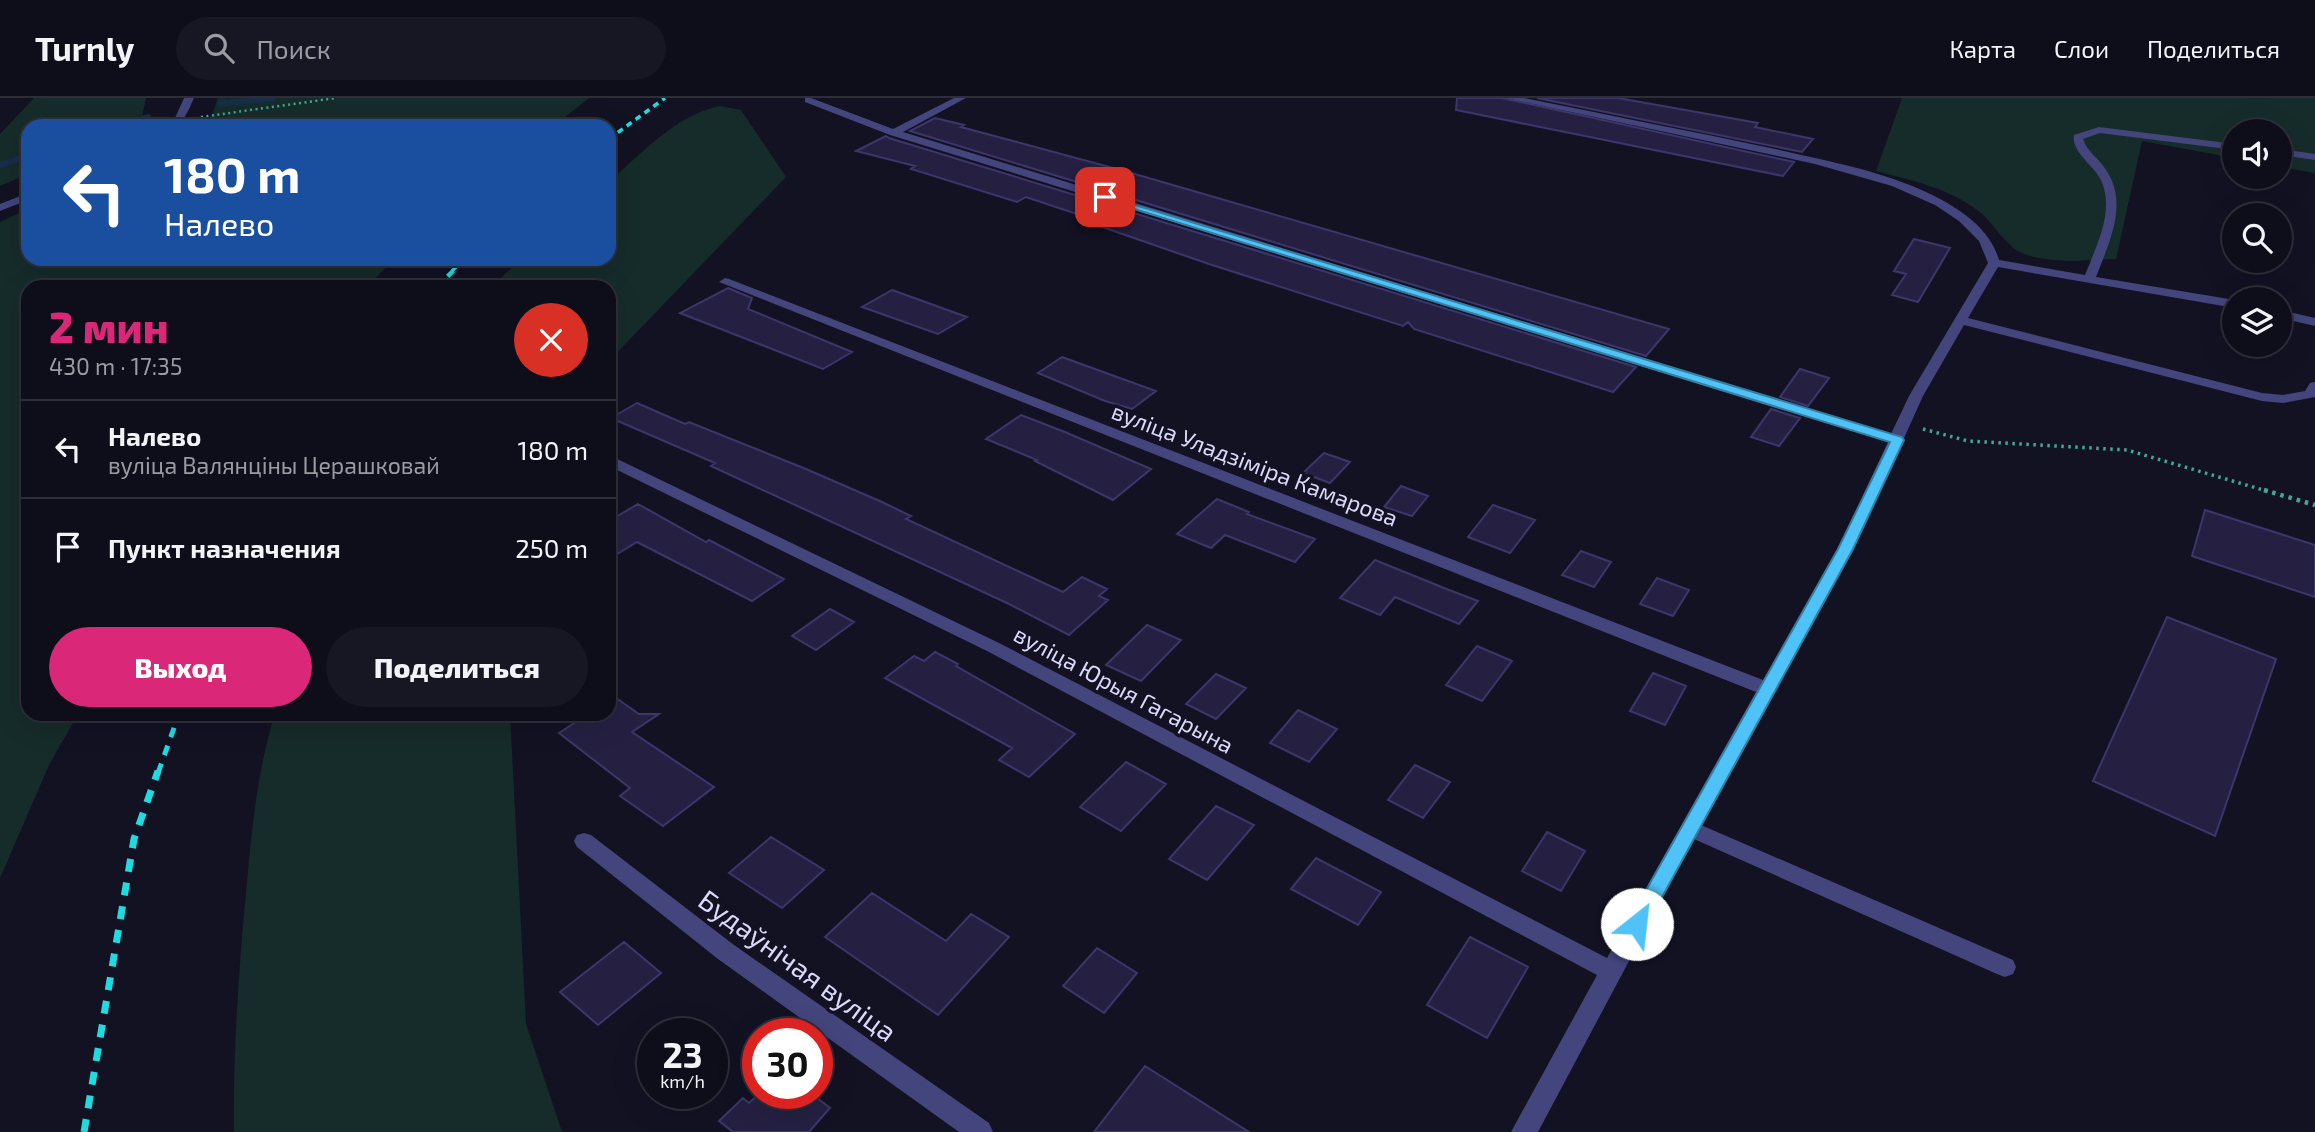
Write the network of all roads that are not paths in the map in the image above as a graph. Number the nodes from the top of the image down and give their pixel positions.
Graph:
1 (189, 98) edge
2 (961, 98) edge
3 (1510, 98) edge
4 (808, 100) dead end
5 (179, 119) edge
6 (894, 132) junction
7 (2222, 145) edge
8 (2292, 154) edge
9 (2315, 157) edge
10 (21, 199) edge
11 (0, 208) edge
12 (1994, 263) junction
13 (2089, 279) junction
14 (724, 282) dead end
15 (2222, 302) edge
16 (2292, 317) edge
17 (1961, 320) junction
18 (2315, 322) edge
19 (2315, 386) edge
20 (1897, 440) junction
21 (616, 463) edge
22 (1768, 689) junction
23 (1689, 828) junction
24 (584, 841) dead end
25 (2006, 967) dead end
26 (1611, 971) junction
27 (980, 1132) edge
28 (1524, 1132) edge

1 - 5 street
2 - 6 street
3 - 12 street
4 - 6 street
6 - 20 street
7 - 13 street
8 - 9 street
10 - 11 street
12 - 13 street
12 - 17 street
13 - 15 street
14 - 22 street, вуліца Уладзіміра Камарова
16 - 18 street
17 - 19 street
17 - 20 street
20 - 22 street
21 - 26 street, вуліца Юрыя Гагарына
22 - 23 street
23 - 25 street
23 - 26 street
24 - 27 street, Будаўнічая вуліца
26 - 28 street

